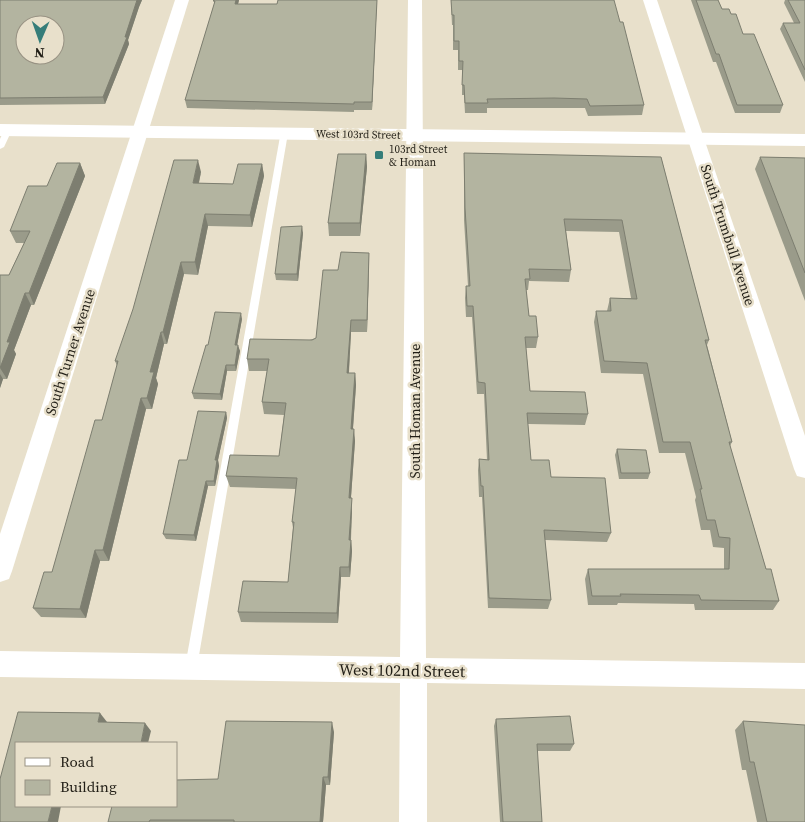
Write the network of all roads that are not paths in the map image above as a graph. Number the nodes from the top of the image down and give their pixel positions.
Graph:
1 (182, 0) edge
2 (416, 0) edge
3 (650, 0) edge
4 (140, 132) junction
5 (284, 133) junction
6 (416, 135) junction
7 (3, 136) edge
8 (696, 138) junction
9 (805, 140) edge
10 (805, 469) edge
11 (0, 572) edge
12 (0, 664) edge
13 (191, 667) junction
14 (414, 670) junction
15 (805, 676) edge
16 (413, 822) edge

1 - 4 street, South Turner Avenue
2 - 6 street, South Homan Avenue
3 - 8 street, South Trumbull Avenue
4 - 5 main road, West 103rd Street
4 - 7 main road, West 103rd Street
4 - 11 street, South Turner Avenue
5 - 6 main road, West 103rd Street
5 - 13 lane
6 - 8 main road, West 103rd Street
6 - 14 street, South Homan Avenue
8 - 9 main road, West 103rd Street
8 - 10 street, South Trumbull Avenue
12 - 13 street, West 102nd Street
13 - 14 street, West 102nd Street
14 - 15 street, West 102nd Street
14 - 16 street, South Homan Avenue

